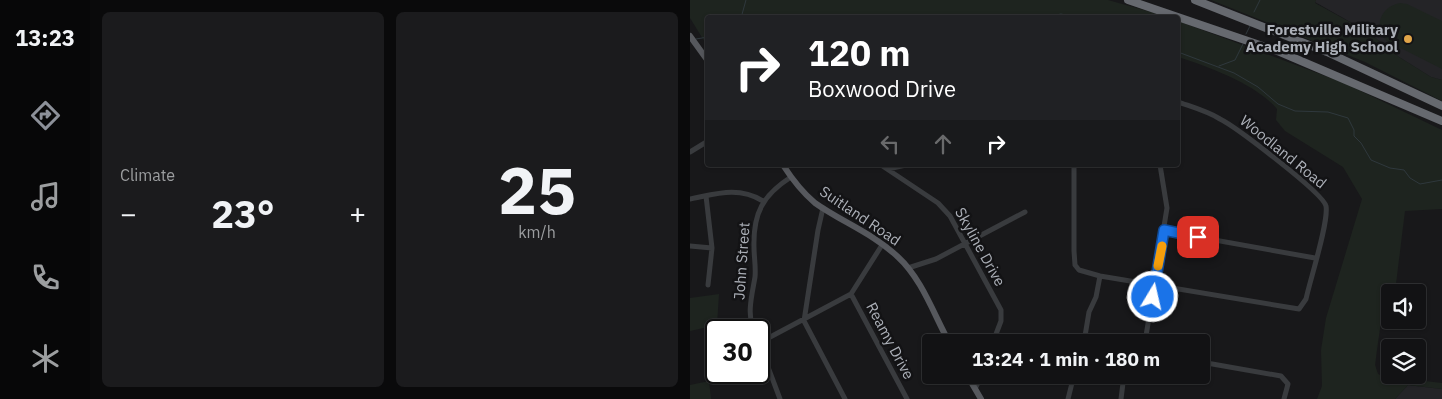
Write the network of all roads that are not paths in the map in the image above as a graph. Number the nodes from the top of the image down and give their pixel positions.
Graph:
1 (1128, 0) edge
2 (1195, 0) edge
3 (1172, 15) edge
4 (1180, 18) edge
5 (690, 36) edge
6 (705, 51) edge
7 (1180, 103) edge
8 (1442, 106) edge
9 (1442, 121) edge
10 (705, 143) edge
11 (690, 152) edge
12 (784, 167) edge
13 (884, 167) edge
14 (897, 167) edge
15 (1074, 167) edge
16 (1160, 167) edge
17 (888, 169) junction
18 (791, 177) junction
19 (706, 196) junction
20 (690, 199) edge
21 (763, 201) junction
22 (823, 208) junction
23 (1024, 212) dead end
24 (1164, 230) junction
25 (966, 244) junction
26 (882, 245) junction
27 (690, 246) edge
28 (712, 248) junction
29 (1315, 258) junction
30 (908, 268) junction
31 (1100, 276) junction
32 (708, 284) dead end
33 (1155, 285) junction
34 (851, 294) junction
35 (750, 319) edge
36 (804, 321) junction
37 (945, 334) edge
38 (996, 334) edge
39 (1085, 334) edge
40 (1146, 334) edge
41 (770, 338) edge
42 (1210, 363) edge
43 (770, 372) edge
44 (972, 384) edge
45 (978, 384) edge
46 (1072, 384) edge
47 (1123, 384) edge
48 (975, 389) junction
49 (780, 399) edge
50 (845, 399) edge
51 (907, 399) edge
52 (981, 399) edge
53 (1068, 399) edge
54 (1121, 399) edge
55 (1284, 399) edge

1 - 3 highway
2 - 8 highway
4 - 9 highway
5 - 6 main road
7 - 29 street, Woodland Road
10 - 11 street
12 - 18 main road, Suitland Road
13 - 17 street, Skyline Drive
14 - 17 street
15 - 31 street, Woodland Road
16 - 24 street
17 - 25 street, Skyline Drive
18 - 21 street, John Street
18 - 22 main road, Suitland Road
19 - 20 street
19 - 21 street
19 - 28 street
21 - 35 street, John Street
22 - 26 main road, Suitland Road
22 - 36 street
23 - 25 street
24 - 29 street
24 - 33 street
25 - 30 street
25 - 38 street, Skyline Drive
26 - 30 main road, Suitland Road
26 - 34 street
27 - 28 street
28 - 32 street
29 - 33 street, Woodland Road
30 - 37 main road, Suitland Road
31 - 33 street, Woodland Road
31 - 39 street
33 - 40 street
34 - 36 street
34 - 51 street, Reamy Drive
36 - 41 street
36 - 50 street
42 - 55 street
43 - 49 street
44 - 48 main road
45 - 48 street
46 - 53 street
47 - 54 street
48 - 52 main road

